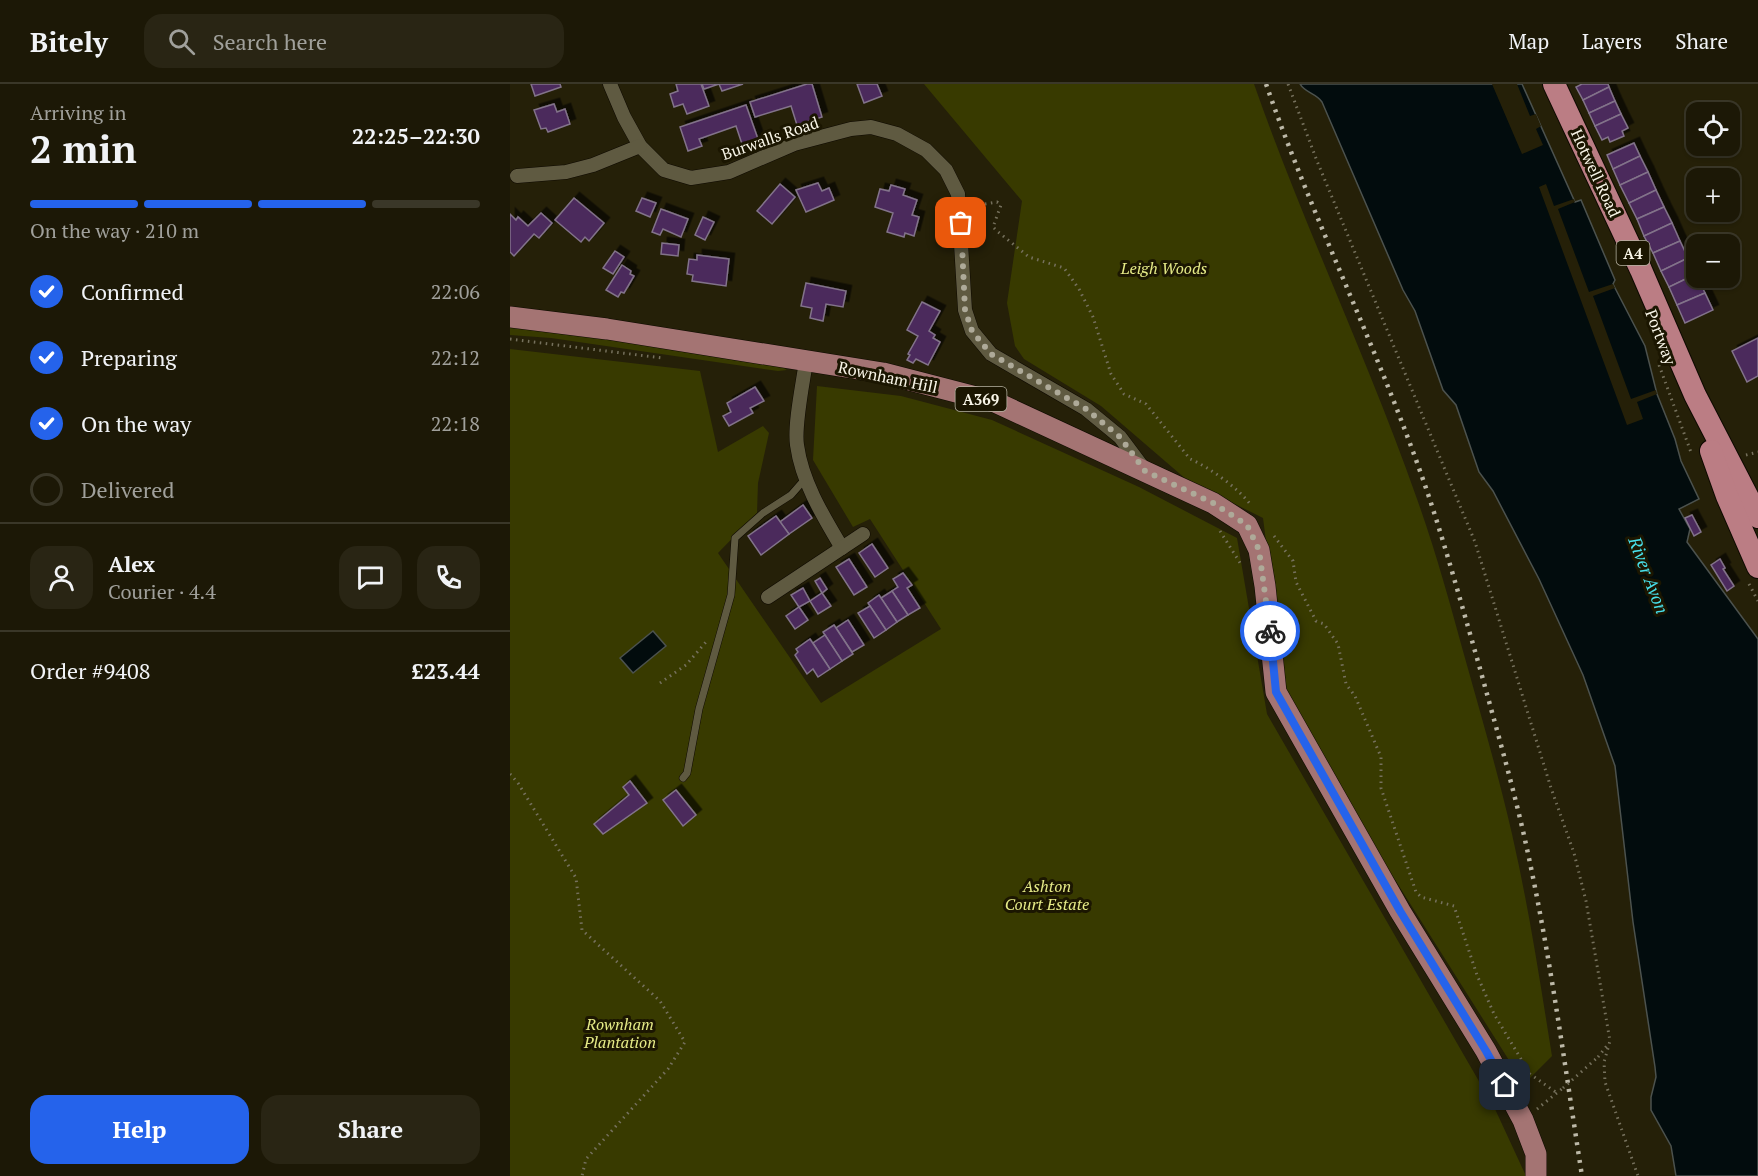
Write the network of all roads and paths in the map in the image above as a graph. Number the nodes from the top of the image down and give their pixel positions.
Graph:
1 (610, 84) edge
2 (1288, 84) edge
3 (1554, 84) edge
4 (640, 146) junction
5 (517, 176) dead end
6 (510, 317) edge
7 (510, 339) edge
8 (1657, 357) dead end
9 (662, 358) dead end
10 (806, 361) junction
11 (1695, 395) junction
12 (1758, 452) edge
13 (1746, 455) dead end
14 (1693, 458) dead end
15 (1145, 471) junction
16 (806, 479) junction
17 (1758, 517) edge
18 (1213, 527) dead end
19 (863, 534) dead end
20 (842, 548) junction
21 (1242, 566) dead end
22 (1754, 575) edge
23 (768, 597) dead end
24 (1758, 601) edge
25 (722, 630) junction
26 (660, 683) dead end
27 (510, 774) edge
28 (683, 778) dead end
29 (1610, 1041) junction
30 (1523, 1120) junction
31 (582, 1176) edge
32 (1536, 1176) edge
33 (1638, 1176) edge

1 - 4 street, Burwalls Road
2 - 29 path
3 - 11 highway, Hotwell Road / A4
4 - 5 street
4 - 15 street, Burwalls Road
6 - 10 main road, Rownham Hill / A369
7 - 9 path
8 - 14 path, Portway
10 - 15 main road, Rownham Hill / A369
10 - 16 street
11 - 17 highway, Hotwell Road / A4
11 - 22 highway, Hotwell Road / A4
12 - 13 path
15 - 30 main road, Rownham Hill / A369
16 - 20 street
16 - 25 lane
18 - 21 path
19 - 20 street
20 - 23 street
22 - 24 path
25 - 26 path
25 - 28 lane
27 - 31 path
29 - 30 path, bridge
29 - 33 path
30 - 32 main road, A369

